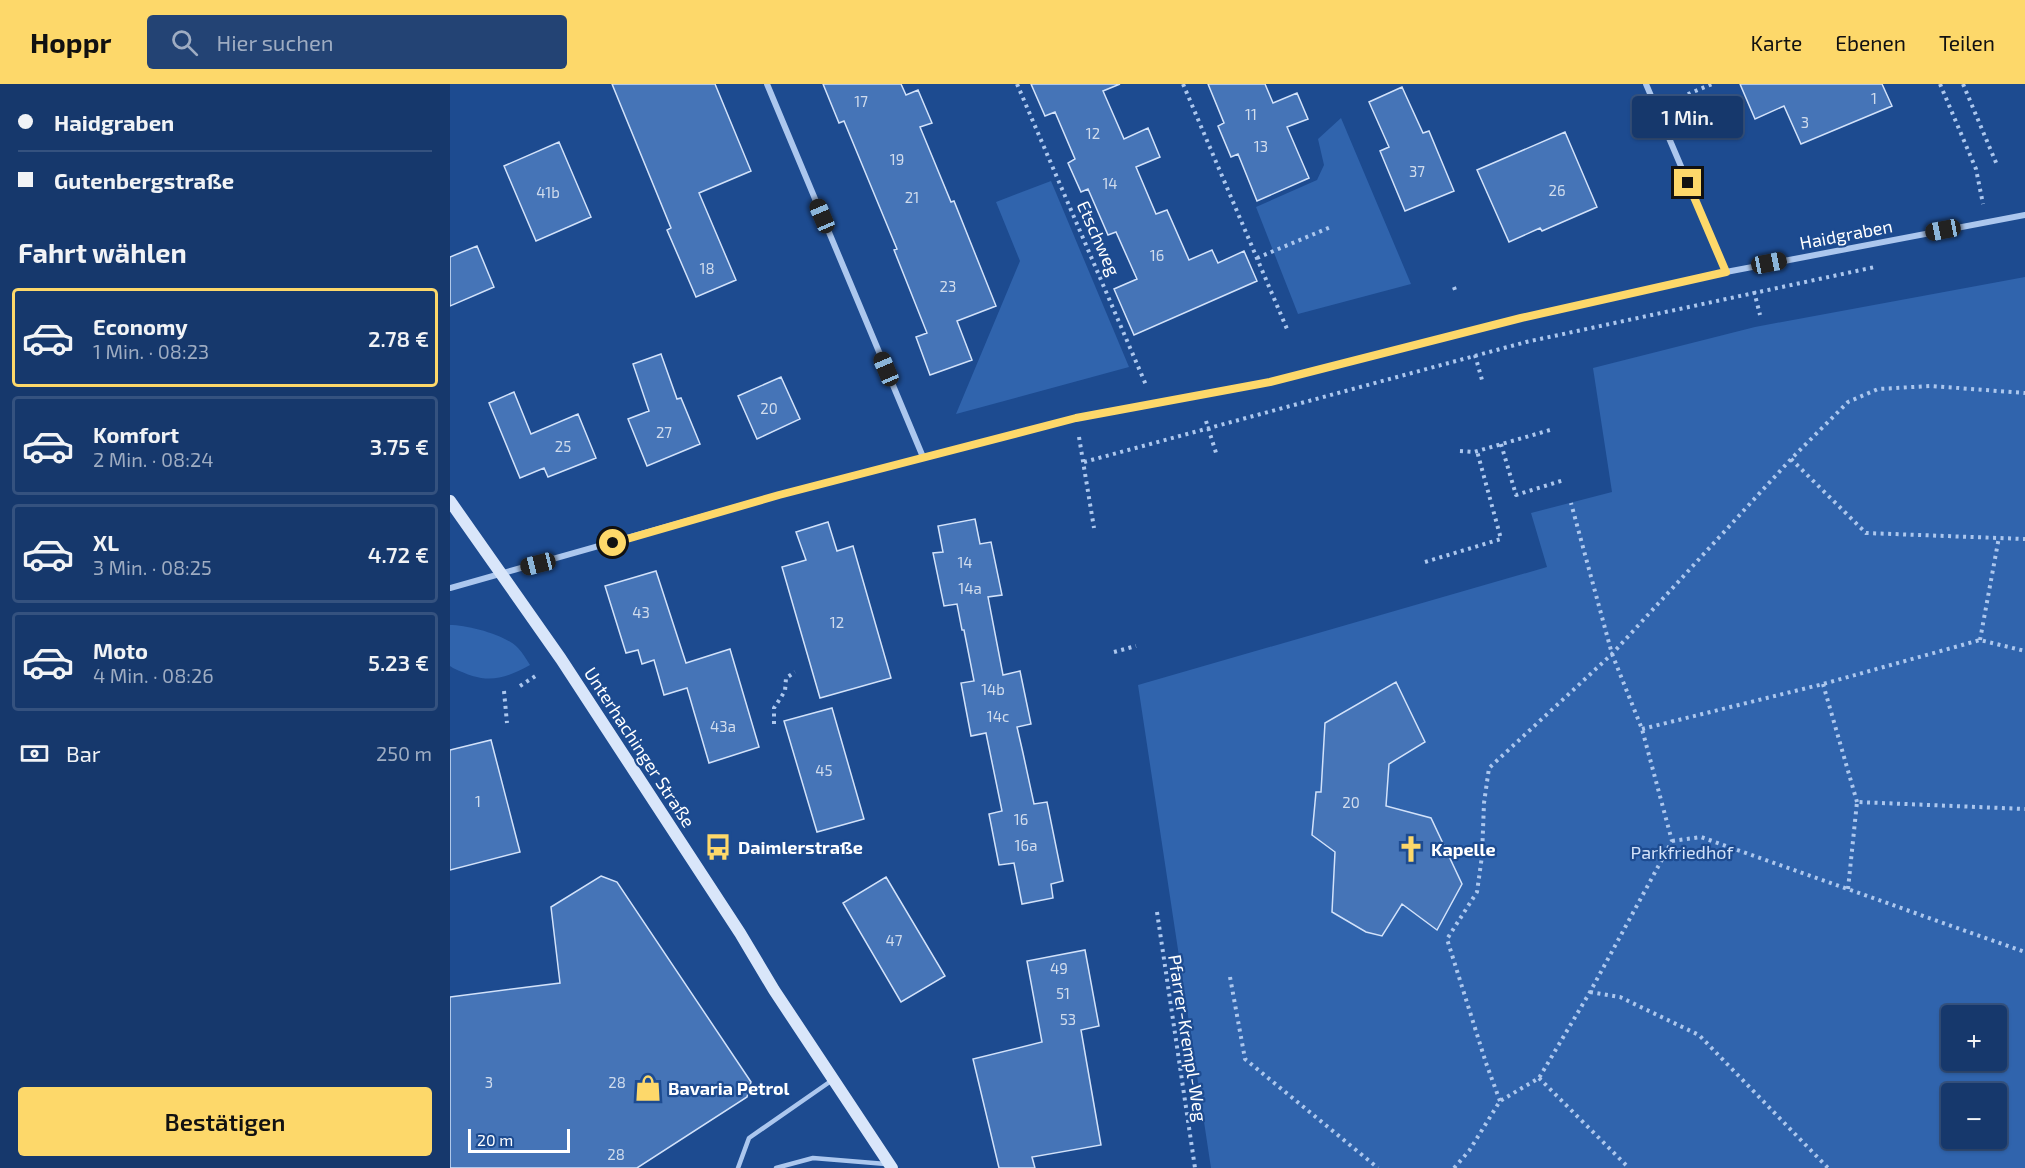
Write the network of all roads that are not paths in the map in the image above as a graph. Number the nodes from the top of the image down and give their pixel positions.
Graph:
1 (767, 84) edge
2 (1646, 84) edge
3 (2025, 215) edge
4 (1726, 272) junction
5 (923, 457) junction
6 (450, 501) edge
7 (501, 574) junction
8 (450, 588) edge
9 (834, 1079) junction
10 (891, 1166) edge
11 (738, 1168) edge
12 (776, 1168) edge

1 - 5 street
2 - 4 street
3 - 4 street, Haidgraben
4 - 5 street, Haidgraben
5 - 7 street, Haidgraben
6 - 7 main road, Unterhachinger Straße
7 - 8 street, Haidgraben
7 - 9 main road, Unterhachinger Straße
9 - 10 main road, Unterhachinger Straße
9 - 11 lane
10 - 12 lane

